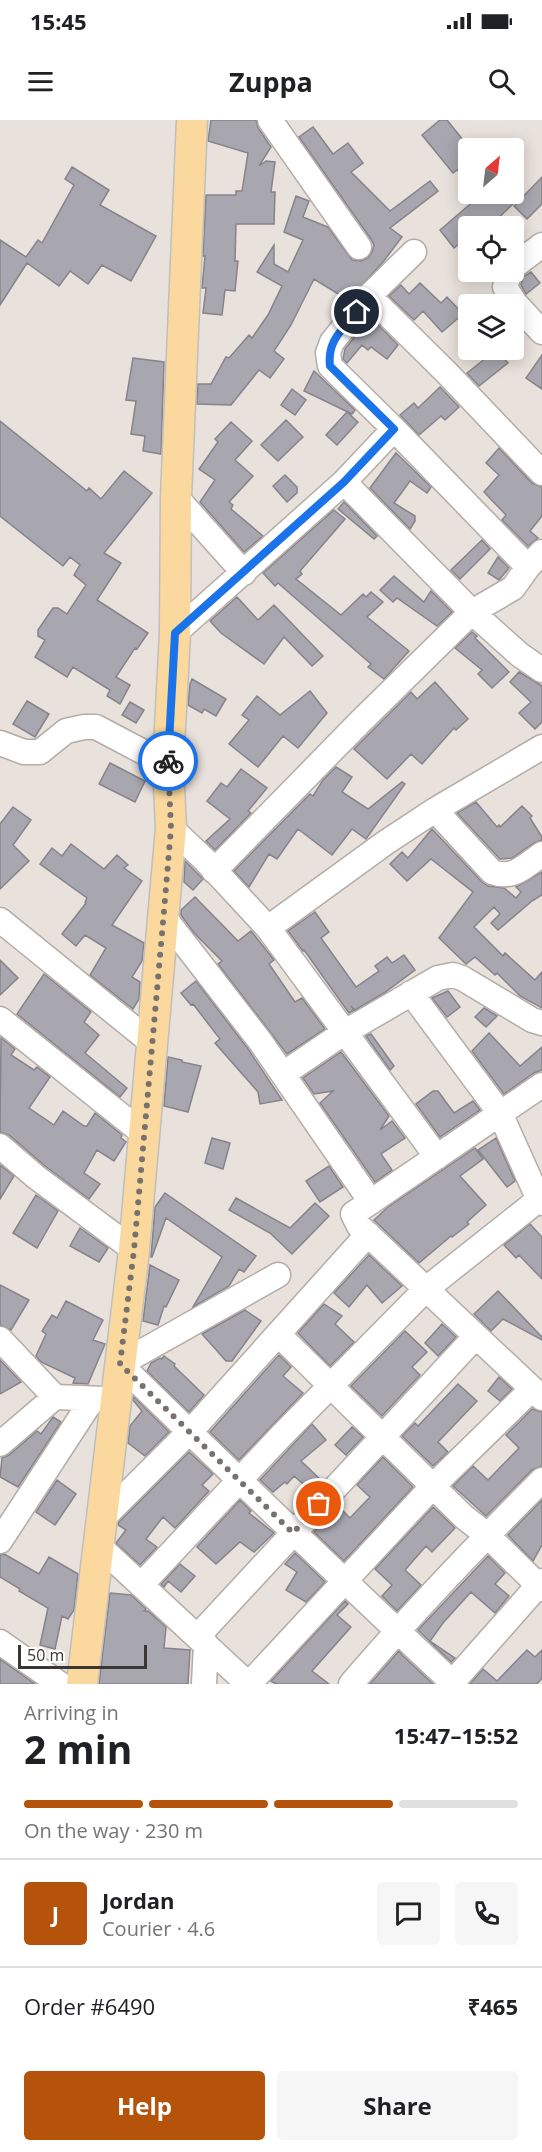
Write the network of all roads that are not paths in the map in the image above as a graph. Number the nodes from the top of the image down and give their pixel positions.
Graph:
1 (192, 120) edge
2 (270, 120) edge
3 (542, 245) edge
4 (359, 247) dead end
5 (414, 252) dead end
6 (524, 259) edge
7 (507, 282) edge
8 (369, 296) junction
9 (542, 332) edge
10 (394, 429) junction
11 (542, 473) edge
12 (344, 482) junction
13 (176, 497) junction
14 (535, 559) edge
15 (244, 573) junction
16 (472, 612) junction
17 (175, 633) junction
18 (542, 670) edge
19 (0, 743) edge
20 (542, 747) edge
21 (168, 765) junction
22 (435, 810) junction
23 (171, 828) junction
24 (542, 854) edge
25 (214, 871) junction
26 (164, 917) junction
27 (0, 920) edge
28 (268, 928) junction
29 (411, 993) junction
30 (0, 1019) edge
31 (542, 1023) edge
32 (345, 1032) junction
33 (152, 1043) junction
34 (283, 1074) junction
35 (542, 1085) edge
36 (500, 1113) junction
37 (144, 1134) junction
38 (0, 1146) edge
39 (436, 1157) junction
40 (541, 1200) edge
41 (371, 1202) junction
42 (368, 1234) junction
43 (134, 1250) junction
44 (278, 1275) dead end
45 (426, 1289) junction
46 (278, 1334) junction
47 (476, 1336) junction
48 (0, 1339) edge
49 (120, 1364) junction
50 (331, 1386) junction
51 (537, 1394) edge
52 (55, 1397) junction
53 (104, 1399) junction
54 (189, 1432) junction
55 (382, 1436) junction
56 (0, 1444) edge
57 (542, 1480) edge
58 (239, 1481) junction
59 (433, 1486) junction
60 (100, 1533) junction
61 (293, 1533) junction
62 (487, 1535) junction
63 (0, 1541) edge
64 (345, 1580) junction
65 (141, 1585) junction
66 (541, 1585) edge
67 (397, 1630) junction
68 (202, 1640) junction
69 (0, 1642) edge
70 (453, 1683) edge
71 (60, 1684) edge
72 (82, 1684) edge
73 (204, 1684) edge
74 (249, 1684) edge
75 (351, 1684) edge

1 - 13 main road
2 - 4 street
3 - 6 street
5 - 8 street
7 - 9 street
8 - 10 street
8 - 11 street
10 - 12 street
10 - 14 street
12 - 15 street
12 - 16 street
13 - 15 street
13 - 17 main road
14 - 16 street
15 - 17 street
16 - 18 street
16 - 25 street
17 - 21 main road
19 - 21 street
20 - 22 street
21 - 23 main road
22 - 24 street
22 - 28 street
23 - 25 street
23 - 26 main road
25 - 28 street
26 - 33 main road
26 - 34 street
27 - 33 street
28 - 32 street
29 - 31 street
29 - 32 street
29 - 36 street
30 - 37 street
32 - 34 street
32 - 39 street
33 - 37 main road
34 - 41 street
35 - 36 street
36 - 39 street
36 - 40 street
37 - 43 main road
38 - 43 street
39 - 41 street
40 - 45 street
41 - 42 street
42 - 45 street
42 - 46 street
43 - 49 main road
44 - 49 street
45 - 47 street
45 - 50 street
46 - 50 street
46 - 54 street
47 - 51 street
47 - 55 street
48 - 52 street
49 - 53 main road
49 - 54 street
50 - 55 street
50 - 58 street
51 - 59 street
52 - 53 street
52 - 56 street
53 - 60 main road
53 - 63 street
54 - 58 street
54 - 60 street
55 - 59 street
55 - 61 street
57 - 62 street
58 - 61 street
58 - 65 street
59 - 62 street
59 - 64 street
60 - 65 street
60 - 72 main road
61 - 64 street
61 - 68 street
62 - 66 street
62 - 67 street
64 - 67 street
64 - 74 street
65 - 68 street
66 - 70 street
67 - 70 street
67 - 75 street
68 - 73 street
68 - 74 street
69 - 71 street

